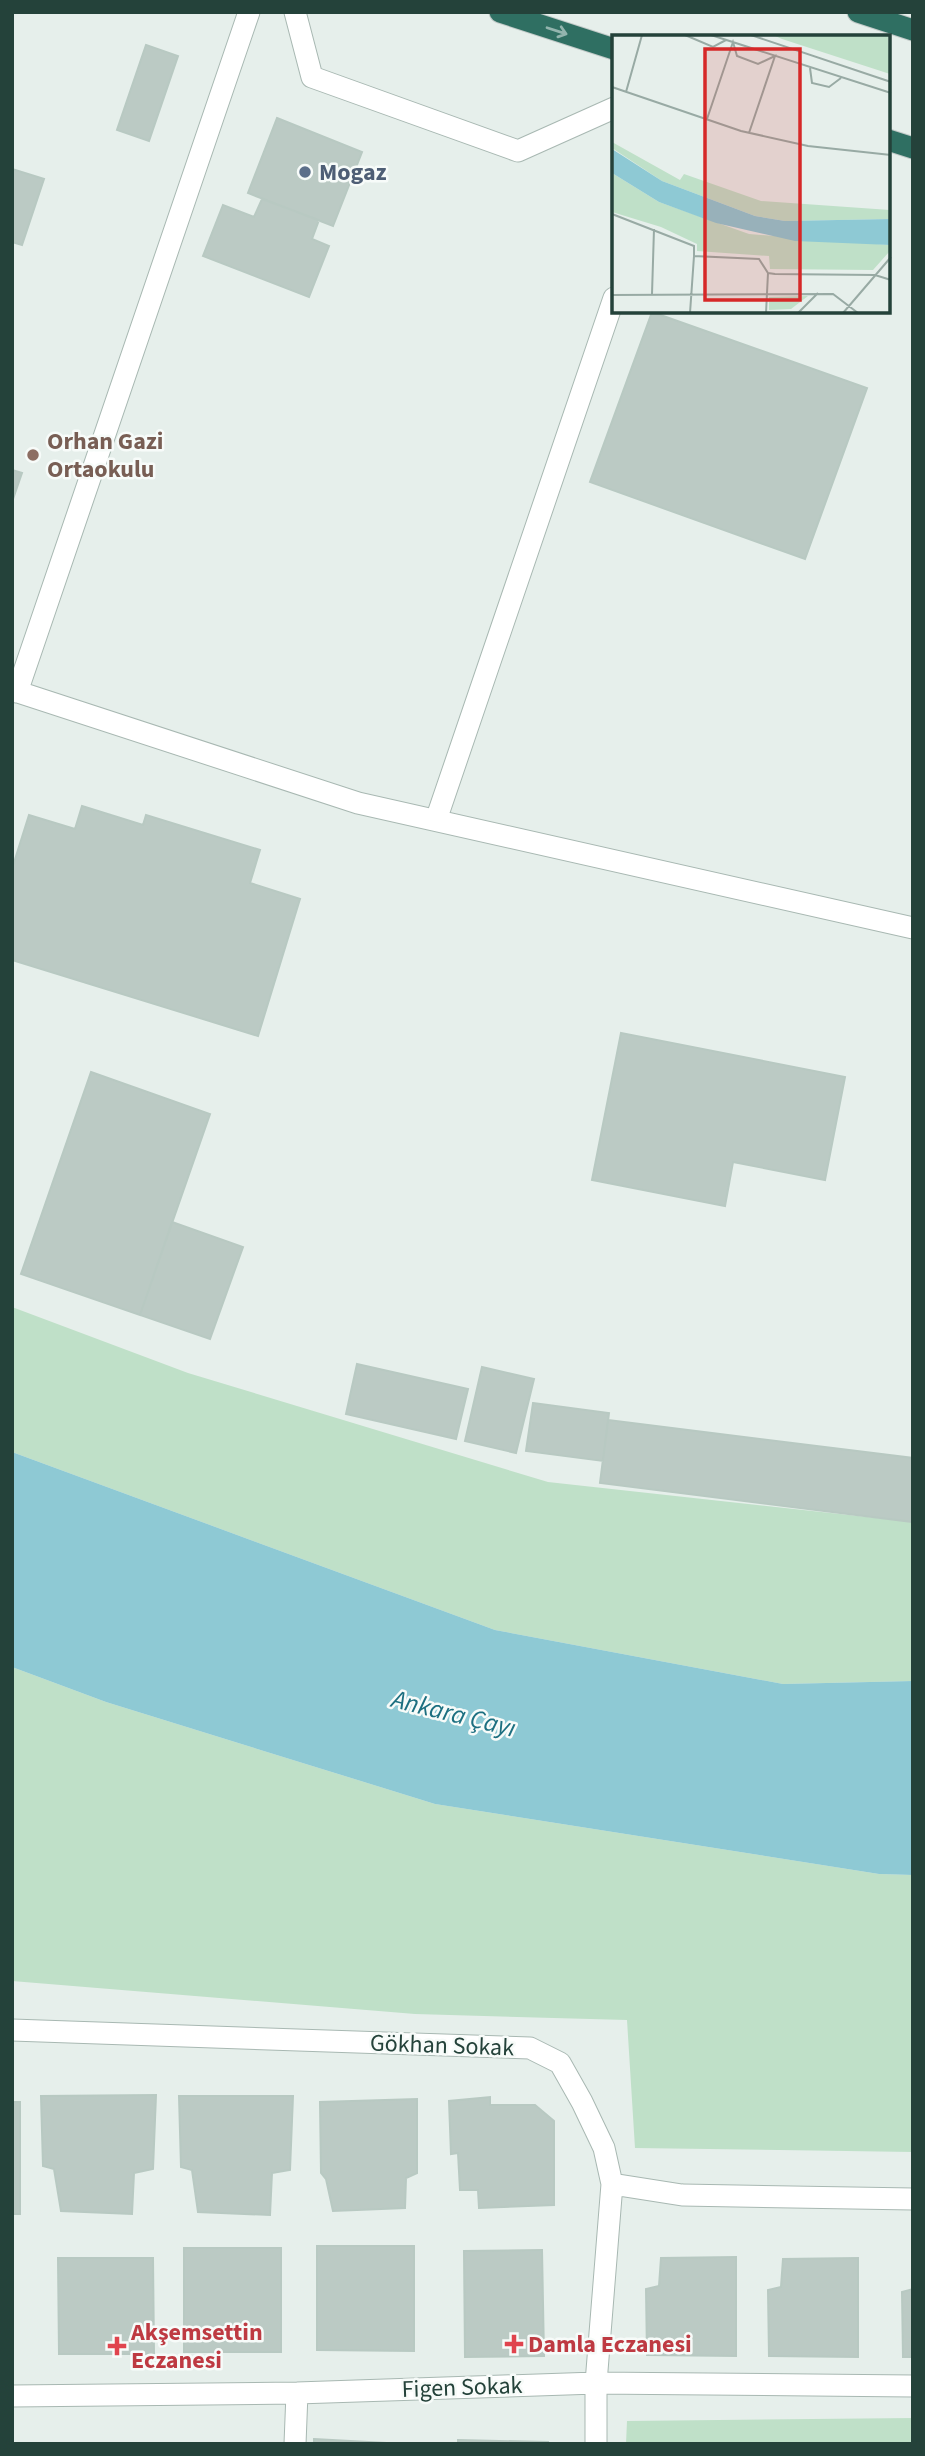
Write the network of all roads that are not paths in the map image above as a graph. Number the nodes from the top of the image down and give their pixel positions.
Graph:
1 (249, 12) edge
2 (295, 12) edge
3 (500, 12) edge
4 (858, 12) edge
5 (913, 30) edge
6 (612, 49) edge
7 (612, 109) edge
8 (890, 141) edge
9 (913, 148) edge
10 (612, 304) edge
11 (15, 691) edge
12 (436, 820) junction
13 (913, 928) edge
14 (12, 2030) edge
15 (612, 2184) junction
16 (913, 2199) edge
17 (596, 2383) junction
18 (913, 2386) edge
19 (297, 2393) junction
20 (12, 2396) edge
21 (295, 2444) edge
22 (596, 2444) edge

1 - 11 street
2 - 7 street
3 -> 6 highway
4 - 5 highway
8 - 9 highway
10 - 12 street
11 - 12 street
12 - 13 street
14 - 15 street, Gökhan Sokak
15 - 16 street
15 - 17 street, Gökhan Sokak
17 - 18 street, Figen Sokak
17 - 19 street, Figen Sokak
17 - 22 street, Gökhan Sokak
19 - 20 street, Figen Sokak
19 - 21 street

